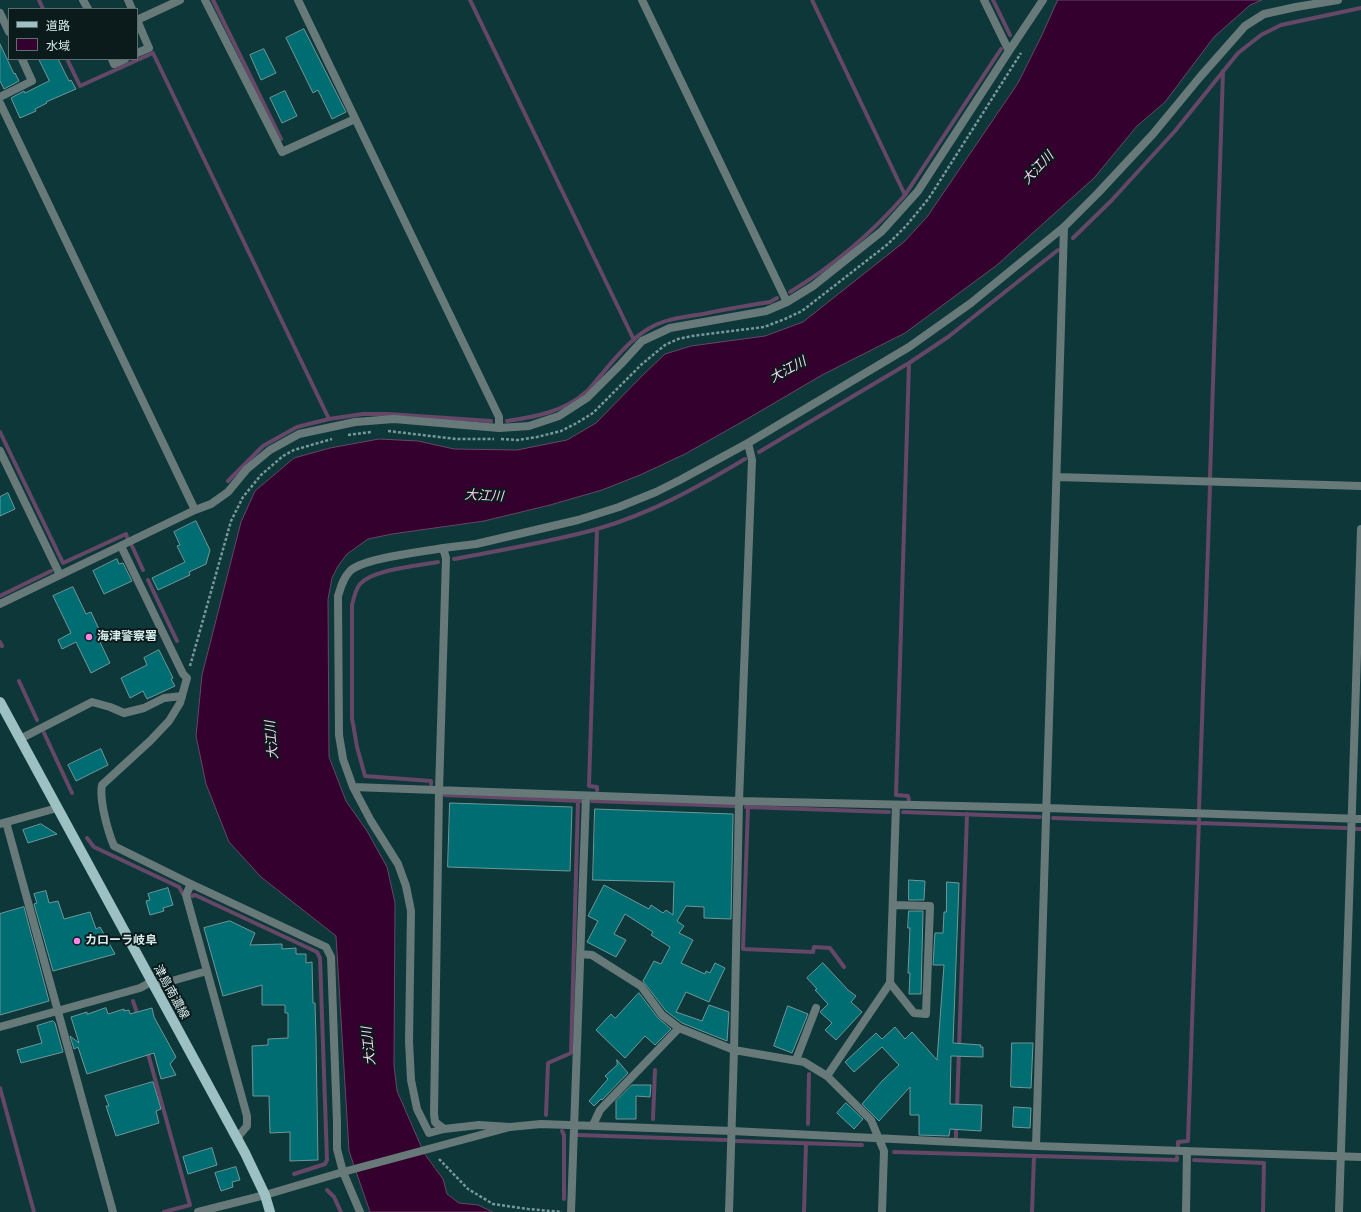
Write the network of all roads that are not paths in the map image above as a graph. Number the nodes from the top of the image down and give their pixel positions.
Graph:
1 (180, 0) edge
2 (205, 0) edge
3 (298, 0) edge
4 (642, 0) edge
5 (984, 0) edge
6 (1043, 0) edge
7 (1338, 0) edge
8 (0, 13) edge
9 (138, 20) edge
10 (138, 22) edge
11 (8, 30) edge
12 (1009, 51) junction
13 (138, 53) edge
14 (22, 60) edge
15 (112, 60) edge
16 (123, 60) edge
17 (0, 97) edge
18 (0, 103) edge
19 (355, 119) junction
20 (1064, 227) junction
21 (787, 302) junction
22 (499, 428) junction
23 (748, 443) junction
24 (0, 451) edge
25 (1057, 477) junction
26 (1361, 486) edge
27 (195, 510) junction
28 (1361, 529) edge
29 (121, 546) junction
30 (443, 548) junction
31 (60, 575) junction
32 (0, 604) edge
33 (182, 696) junction
34 (0, 702) edge
35 (20, 739) junction
36 (353, 788) junction
37 (439, 790) junction
38 (586, 796) junction
39 (739, 801) junction
40 (896, 805) junction
41 (57, 808) junction
42 (1047, 808) junction
43 (1352, 819) junction
44 (1361, 819) edge
45 (3, 823) edge
46 (191, 884) junction
47 (893, 905) junction
48 (581, 954) junction
49 (208, 971) junction
50 (890, 983) junction
51 (152, 984) junction
52 (816, 1008) dead end
53 (59, 1010) junction
54 (0, 1027) edge
55 (679, 1028) junction
56 (734, 1050) junction
57 (796, 1060) junction
58 (827, 1076) junction
59 (574, 1124) junction
60 (593, 1125) junction
61 (510, 1127) junction
62 (444, 1129) junction
63 (732, 1131) junction
64 (237, 1138) junction
65 (878, 1139) junction
66 (1036, 1146) junction
67 (1187, 1151) junction
68 (1341, 1157) junction
69 (1361, 1157) edge
70 (346, 1172) junction
71 (265, 1195) junction
72 (113, 1212) edge
73 (198, 1212) edge
74 (270, 1212) edge
75 (360, 1212) edge
76 (570, 1212) edge
77 (729, 1212) edge
78 (882, 1212) edge
79 (1186, 1212) edge
80 (1339, 1212) edge

1 - 9 street
2 - 19 street
3 - 19 street
4 - 21 street
5 - 12 street
6 - 12 street
7 - 20 street
8 - 11 street
10 - 13 street
12 - 21 street
14 - 17 street
15 - 16 street
18 - 27 street
19 - 22 street
20 - 23 street
20 - 25 street
21 - 22 street
22 - 27 street
23 - 30 street
23 - 39 street
24 - 31 street
25 - 26 street
25 - 42 street
27 - 29 street
28 - 43 street
29 - 31 street
29 - 33 street
30 - 36 street
30 - 37 street
31 - 32 street
33 - 35 street
33 - 46 street
34 - 35 main road, 津島南濃線
35 - 41 main road, 津島南濃線
36 - 37 street
36 - 62 street
37 - 38 street
37 - 62 street
38 - 39 street
38 - 48 street
39 - 40 street
39 - 56 street
40 - 42 street
40 - 47 street
41 - 45 street
41 - 51 main road, 津島南濃線
42 - 43 street
42 - 66 street
43 - 44 street
43 - 68 street
45 - 53 street
46 - 49 street
46 - 70 street
47 - 50 street
47 - 50 street
48 - 55 street
48 - 59 street
49 - 51 street
49 - 64 street
50 - 58 street
51 - 53 street
51 - 64 main road, 津島南濃線
52 - 57 street
53 - 54 street
53 - 72 street
55 - 56 street
55 - 60 street
56 - 57 street
56 - 63 street
57 - 58 street
58 - 65 street
59 - 60 street
59 - 61 street
59 - 76 street
60 - 63 street
61 - 62 street
61 - 70 street
63 - 65 street
63 - 77 street
64 - 71 main road, 津島南濃線
65 - 66 street
65 - 78 street
66 - 67 street
67 - 68 street
67 - 79 street
68 - 69 street
68 - 80 street
70 - 71 street
70 - 75 street
71 - 73 street
71 - 74 main road, 津島南濃線

